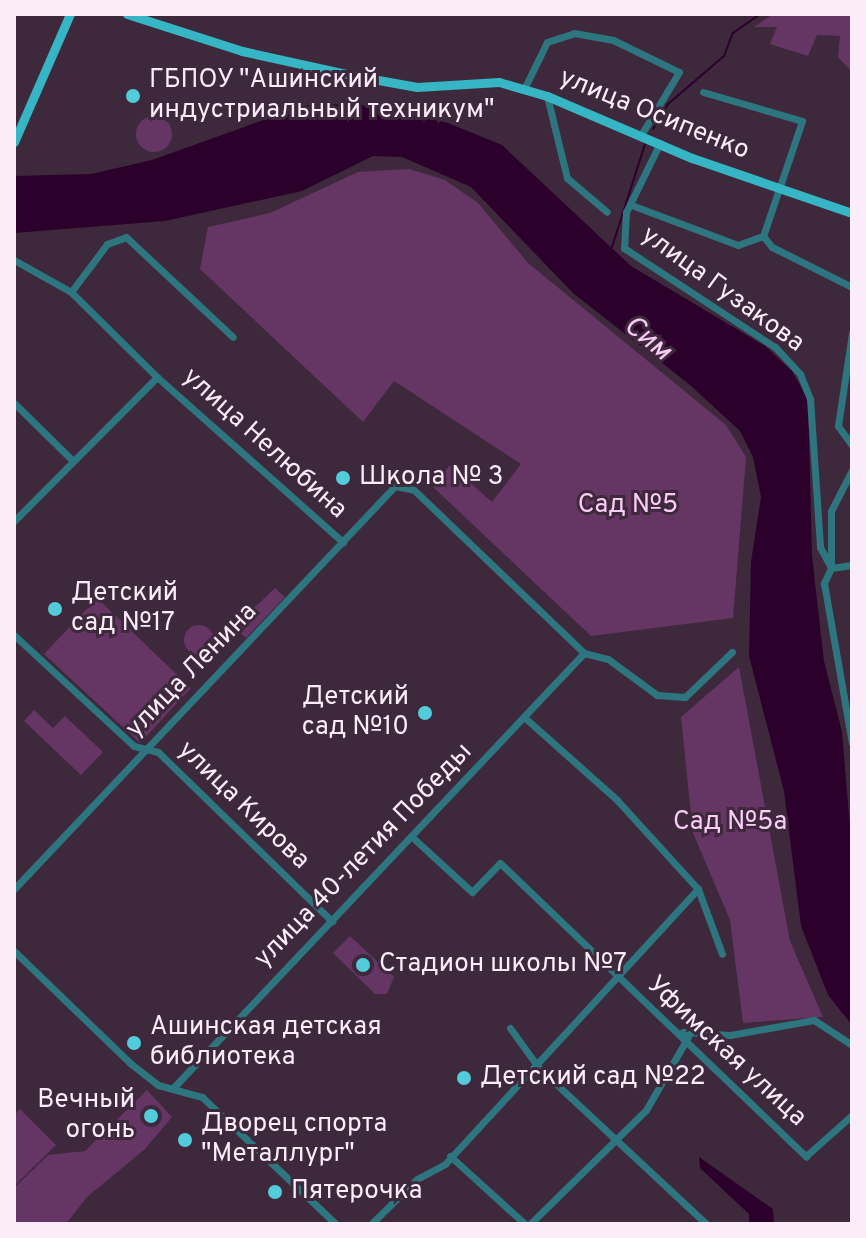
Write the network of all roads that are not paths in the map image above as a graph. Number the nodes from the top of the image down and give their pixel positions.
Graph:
1 (70, 14) edge
2 (127, 14) edge
3 (524, 89) junction
4 (703, 92) dead end
5 (547, 96) junction
6 (641, 135) junction
7 (14, 142) edge
8 (660, 143) junction
9 (781, 184) junction
10 (634, 206) junction
11 (607, 212) dead end
12 (852, 213) edge
13 (763, 236) junction
14 (14, 260) edge
15 (852, 287) edge
16 (71, 292) junction
17 (852, 333) edge
18 (233, 337) dead end
19 (850, 366) edge
20 (155, 379) junction
21 (14, 403) edge
22 (852, 445) edge
23 (72, 460) junction
24 (852, 470) edge
25 (14, 521) edge
26 (343, 542) junction
27 (852, 565) edge
28 (831, 568) junction
29 (14, 635) edge
30 (732, 652) dead end
31 (584, 653) junction
32 (524, 717) junction
33 (852, 743) edge
34 (144, 750) junction
35 (411, 836) junction
36 (14, 889) edge
37 (698, 889) junction
38 (332, 921) junction
39 (14, 951) edge
40 (722, 954) dead end
41 (616, 975) junction
42 (510, 1028) dead end
43 (678, 1032) junction
44 (688, 1037) junction
45 (852, 1045) edge
46 (539, 1068) junction
47 (174, 1087) junction
48 (852, 1115) edge
49 (617, 1140) junction
50 (450, 1156) junction
51 (336, 1224) edge
52 (371, 1224) edge
53 (528, 1224) edge
54 (706, 1224) edge

1 - 7 main road
2 - 3 main road, улица Осипенко
3 - 5 main road, улица Осипенко
3 - 6 street
4 - 9 street
5 - 6 main road, улица Осипенко
5 - 11 street
6 - 8 main road, улица Осипенко
8 - 9 main road, улица Осипенко
8 - 10 street, улица Гузакова
9 - 12 main road, улица Осипенко
9 - 13 street
10 - 13 street
10 - 28 street, улица Гузакова
13 - 15 street
14 - 16 street, улица Нелюбина
16 - 18 street
16 - 20 street, улица Нелюбина
17 - 19 street
19 - 22 street
20 - 23 street
20 - 26 street, улица Нелюбина
21 - 23 street
23 - 25 street
24 - 28 street
26 - 31 street, улица Ленина
26 - 34 street, улица Ленина
27 - 28 street
28 - 33 street
29 - 34 street, улица Кирова
30 - 31 street
31 - 32 street, улица 40-летия Победы
32 - 35 street, улица 40-летия Победы
32 - 37 street
34 - 36 street, улица Ленина
34 - 38 street, улица Кирова
35 - 38 street, улица 40-летия Победы
35 - 41 street, Уфимская улица
37 - 40 street
37 - 41 street
38 - 47 street, улица 40-летия Победы
39 - 47 street
41 - 43 street, Уфимская улица
41 - 46 street
42 - 46 street
43 - 44 street, Уфимская улица
43 - 45 street
44 - 48 street, Уфимская улица
44 - 49 street
46 - 49 street
46 - 50 street
47 - 51 street
49 - 53 street
49 - 54 street
50 - 52 street
50 - 53 street

